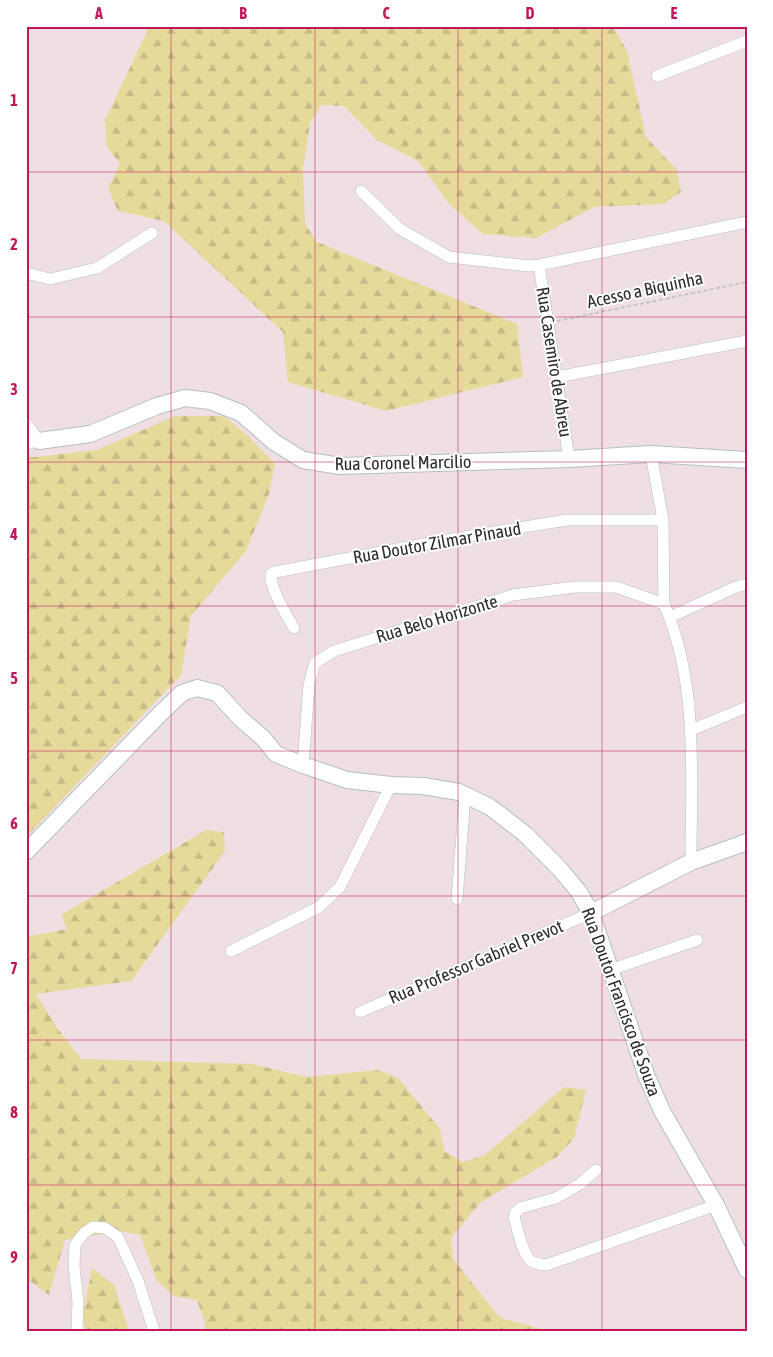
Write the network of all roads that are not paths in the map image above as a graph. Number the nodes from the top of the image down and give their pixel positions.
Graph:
1 (747, 41) edge
2 (657, 76) dead end
3 (361, 191) dead end
4 (747, 222) edge
5 (152, 232) dead end
6 (539, 265) junction
7 (26, 273) edge
8 (747, 341) edge
9 (557, 377) junction
10 (26, 423) edge
11 (33, 442) edge
12 (651, 454) junction
13 (569, 459) junction
14 (747, 460) edge
15 (663, 520) junction
16 (747, 584) edge
17 (664, 604) junction
18 (670, 617) junction
19 (294, 628) dead end
20 (747, 707) edge
21 (691, 730) junction
22 (303, 765) junction
23 (391, 785) junction
24 (465, 795) junction
25 (747, 842) edge
26 (26, 852) edge
27 (690, 862) junction
28 (457, 898) dead end
29 (591, 913) junction
30 (697, 940) dead end
31 (230, 950) dead end
32 (610, 970) junction
33 (360, 1012) dead end
34 (596, 1170) dead end
35 (716, 1205) junction
36 (747, 1270) edge
37 (77, 1331) edge
38 (154, 1331) edge

1 - 2 street
3 - 6 street
4 - 6 street
5 - 7 street
6 - 9 street, Rua Casemiro de Abreu
8 - 9 street
9 - 13 street, Rua Casemiro de Abreu
10 - 11 street
11 - 13 street, Rua Coronel Marcilio
12 - 13 street, Rua Coronel Marcilio
12 - 14 street, Rua Coronel Marcilio
12 - 15 street
15 - 17 street
15 - 19 street, Rua Doutor Zilmar Pinaud
16 - 18 street
17 - 18 street
17 - 22 street, Rua Belo Horizonte
18 - 21 street
20 - 21 street
21 - 27 street
22 - 23 street, Rua Doutor Francisco de Souza
22 - 26 street, Rua Doutor Francisco de Souza
23 - 24 street, Rua Doutor Francisco de Souza
23 - 31 street
24 - 28 street
24 - 29 street, Rua Doutor Francisco de Souza
25 - 27 street
27 - 29 street
29 - 32 street, Rua Doutor Francisco de Souza
29 - 33 street, Rua Professor Gabriel Prevot
30 - 32 street
32 - 35 street, Rua Doutor Francisco de Souza
34 - 35 street
35 - 36 street, Rua Doutor Francisco de Souza
37 - 38 street

